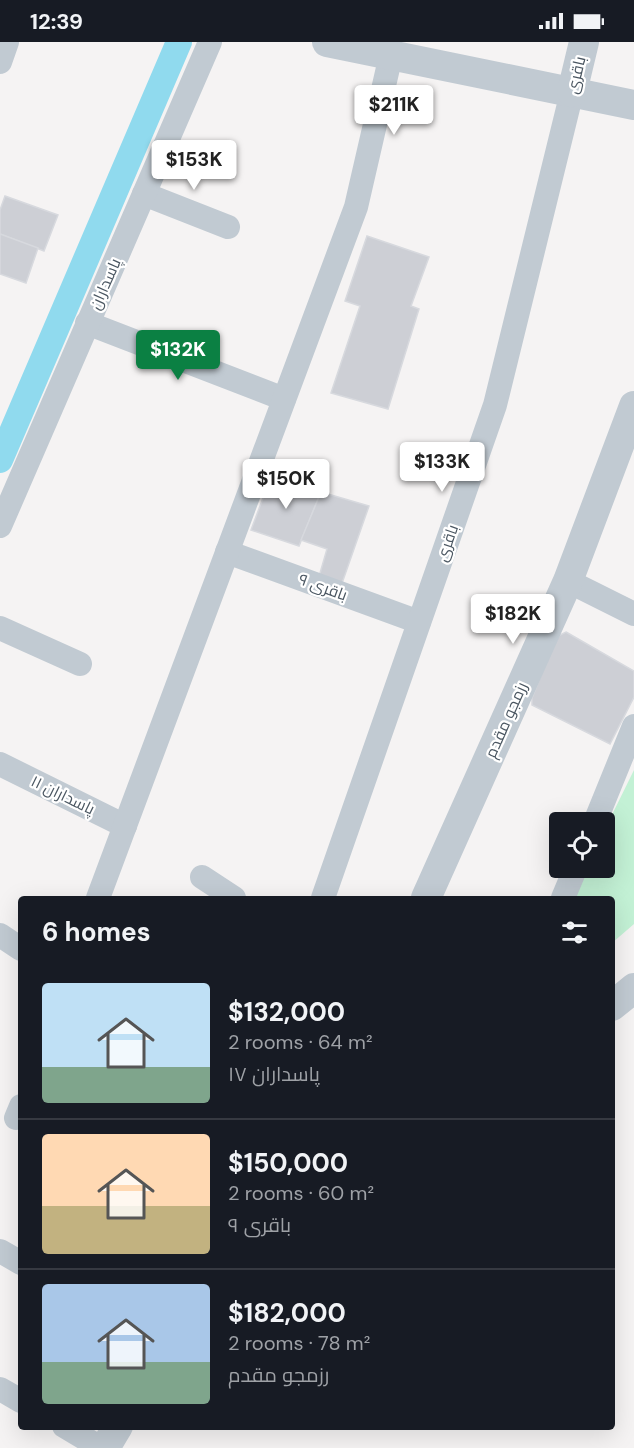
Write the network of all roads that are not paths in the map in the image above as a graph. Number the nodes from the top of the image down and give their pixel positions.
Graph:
1 (7, 42) edge
2 (210, 42) edge
3 (327, 42) edge
4 (584, 42) edge
5 (358, 45) edge
6 (391, 55) junction
7 (0, 63) edge
8 (573, 92) junction
9 (634, 105) edge
10 (144, 194) junction
11 (228, 228) dead end
12 (87, 323) junction
13 (284, 399) junction
14 (634, 406) edge
15 (0, 526) edge
16 (227, 552) junction
17 (568, 581) junction
18 (634, 614) edge
19 (419, 622) junction
20 (0, 628) edge
21 (80, 663) dead end
22 (634, 726) edge
23 (0, 764) edge
24 (598, 812) edge
25 (125, 825) junction
26 (202, 877) dead end
27 (571, 878) edge
28 (99, 896) edge
29 (231, 896) edge
30 (324, 896) edge
31 (427, 896) edge
32 (564, 896) edge
33 (0, 935) edge
34 (18, 947) edge
35 (634, 988) edge
36 (615, 1004) edge
37 (0, 1251) edge
38 (18, 1261) edge
39 (0, 1389) edge
40 (18, 1399) edge
41 (71, 1430) edge
42 (115, 1430) edge
43 (103, 1448) edge

1 - 7 street
2 - 10 street, پاسداران
3 - 5 street
4 - 8 street, باقری
5 - 6 street
6 - 8 street
6 - 13 street
8 - 9 street
8 - 19 street, باقری
10 - 11 street
10 - 12 street, پاسداران
12 - 13 street
12 - 15 street, پاسداران
13 - 16 street
14 - 17 street, رزمجو مقدم
16 - 19 street, باقری ۹
16 - 25 street
17 - 18 street
17 - 31 street, رزمجو مقدم
19 - 30 street, باقری
20 - 21 street
22 - 24 street
23 - 25 street, پاسداران ۱۱
25 - 28 street
26 - 29 street
27 - 32 street
33 - 34 street
35 - 36 street
37 - 38 street
39 - 40 street
41 - 43 street
42 - 43 street

